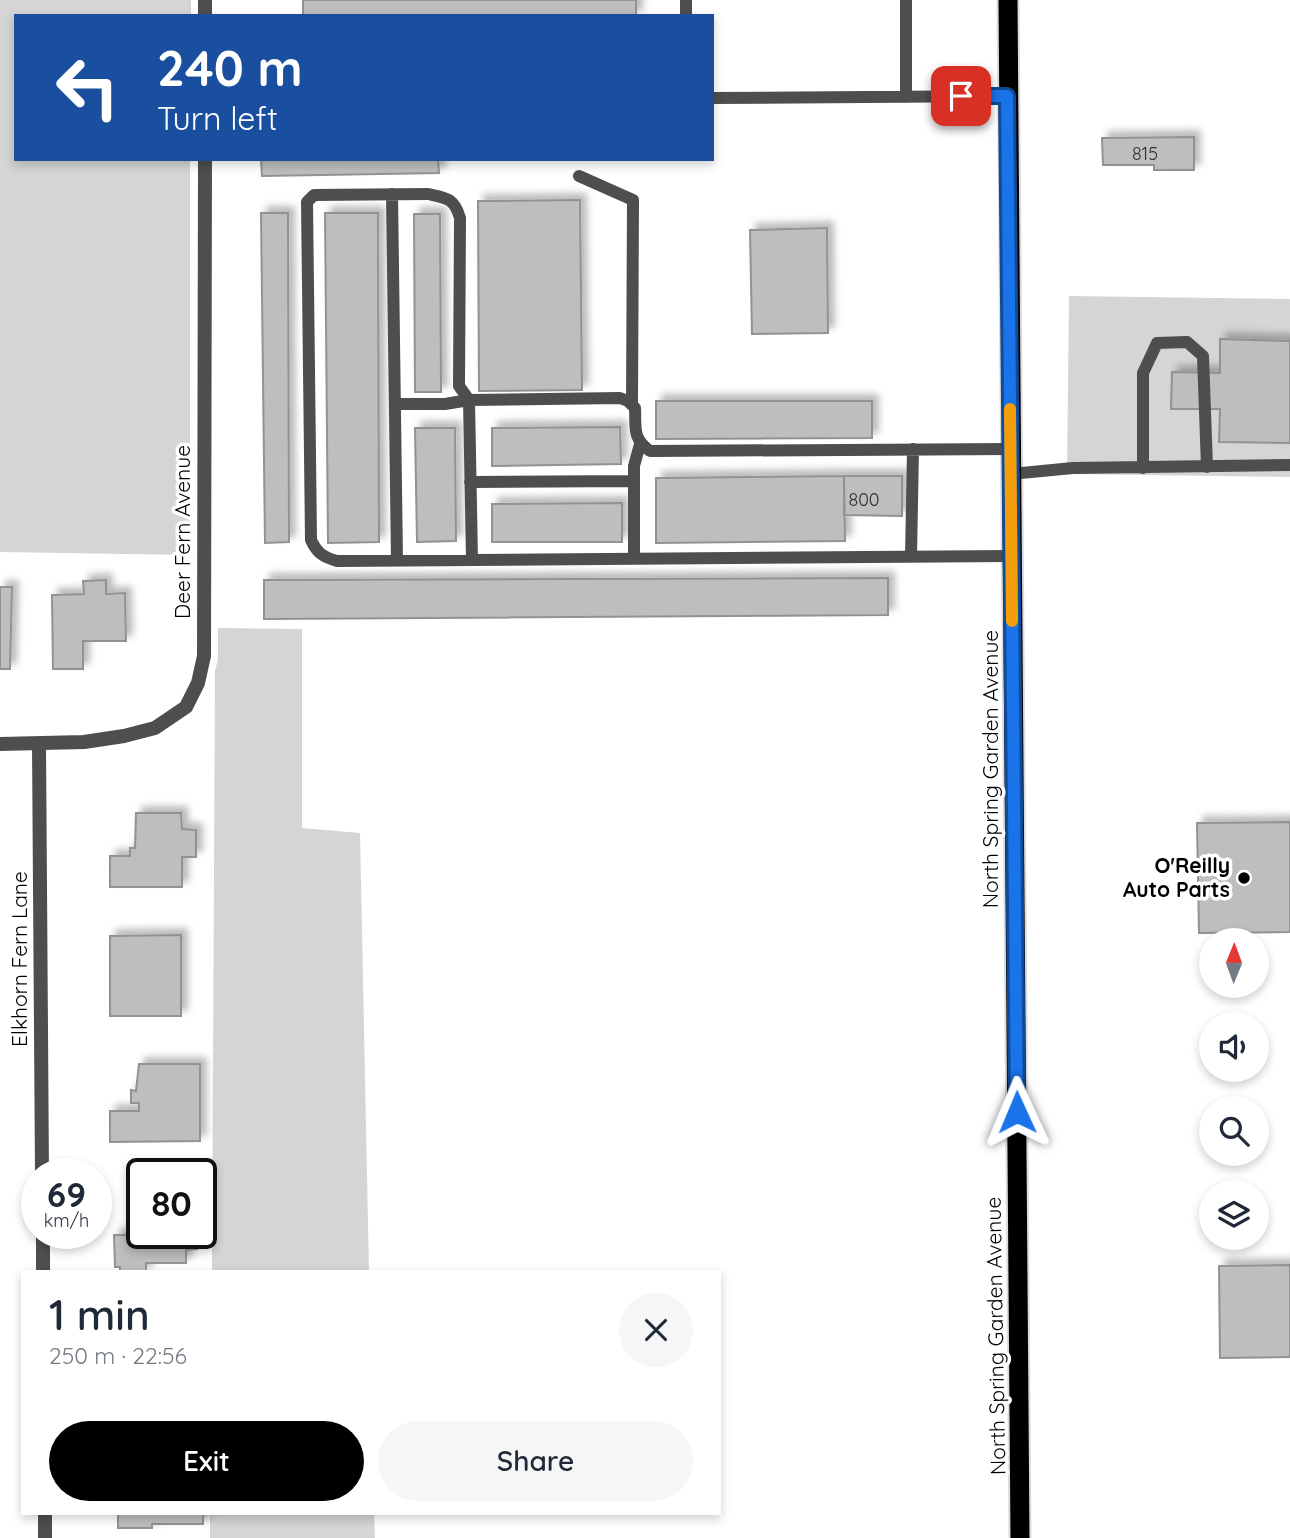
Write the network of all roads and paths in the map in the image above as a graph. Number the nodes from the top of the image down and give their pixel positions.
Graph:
1 (906, 0) edge
2 (1007, 0) edge
3 (1007, 96) junction
4 (714, 97) edge
5 (906, 97) junction
6 (205, 161) edge
7 (579, 176) dead end
8 (392, 194) junction
9 (470, 400) junction
10 (395, 404) junction
11 (632, 405) junction
12 (640, 444) junction
13 (913, 449) junction
14 (1010, 449) junction
15 (1290, 465) edge
16 (1207, 467) junction
17 (1143, 468) junction
18 (1011, 474) junction
19 (634, 481) junction
20 (470, 482) junction
21 (1012, 556) junction
22 (911, 557) junction
23 (634, 559) junction
24 (397, 560) junction
25 (472, 560) junction
26 (0, 744) edge
27 (39, 744) junction
28 (42, 1158) edge
29 (43, 1249) edge
30 (43, 1270) edge
31 (45, 1515) edge
32 (45, 1538) edge
33 (1020, 1538) edge

1 - 5 lane
2 - 3 highway, North Spring Garden Avenue
3 - 5 lane
3 - 14 highway, North Spring Garden Avenue
4 - 5 lane
6 - 27 street, Deer Fern Avenue
7 - 11 lane
8 - 9 lane
8 - 10 lane
8 - 24 lane
9 - 10 lane
9 - 11 lane
9 - 20 lane
10 - 24 lane
11 - 12 lane
12 - 13 lane
12 - 19 lane
13 - 14 lane
13 - 22 lane
14 - 18 highway, North Spring Garden Avenue
15 - 16 lane
16 - 17 lane
16 - 17 lane
17 - 18 lane
18 - 21 highway, North Spring Garden Avenue
19 - 20 lane
19 - 23 lane
20 - 25 lane
21 - 22 lane
21 - 33 highway, North Spring Garden Avenue
22 - 23 lane
23 - 25 lane
24 - 25 lane
26 - 27 street, Deer Fern Avenue
27 - 28 street, Elkhorn Fern Lane
29 - 30 street
31 - 32 street

